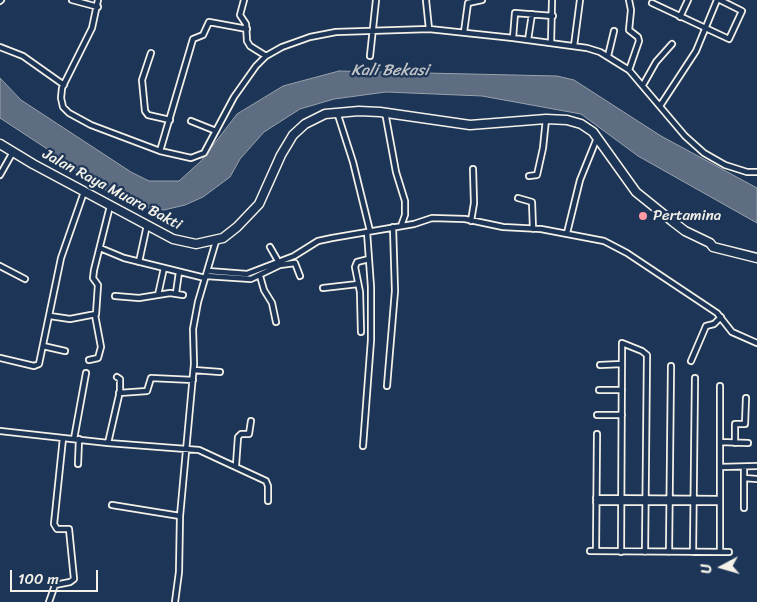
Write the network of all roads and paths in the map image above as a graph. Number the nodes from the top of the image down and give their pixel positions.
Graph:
1 (72, 0) edge
2 (98, 0) edge
3 (244, 0) edge
4 (376, 0) edge
5 (426, 0) edge
6 (482, 0) edge
7 (580, 0) edge
8 (629, 0) edge
9 (688, 0) edge
10 (719, 0) edge
11 (552, 1) edge
12 (652, 3) dead end
13 (98, 7) junction
14 (532, 14) junction
15 (553, 16) junction
16 (680, 17) junction
17 (247, 28) junction
18 (429, 29) junction
19 (705, 29) junction
20 (614, 31) dead end
21 (372, 32) junction
22 (464, 32) junction
23 (513, 38) junction
24 (528, 40) junction
25 (551, 43) junction
26 (672, 44) dead end
27 (574, 46) junction
28 (0, 47) edge
29 (151, 53) dead end
30 (266, 56) junction
31 (370, 56) dead end
32 (608, 56) junction
33 (630, 70) junction
34 (64, 84) junction
35 (643, 85) junction
36 (660, 106) junction
37 (337, 112) junction
38 (385, 112) junction
39 (546, 119) junction
40 (170, 120) junction
41 (191, 121) dead end
42 (216, 131) junction
43 (598, 138) junction
44 (0, 144) edge
45 (160, 151) junction
46 (13, 152) junction
47 (474, 169) dead end
48 (757, 172) edge
49 (0, 175) edge
50 (530, 176) dead end
51 (84, 192) junction
52 (518, 198) dead end
53 (110, 206) junction
54 (471, 221) junction
55 (147, 226) junction
56 (401, 226) junction
57 (393, 227) junction
58 (533, 228) junction
59 (368, 231) junction
60 (567, 233) junction
61 (216, 241) junction
62 (270, 247) dead end
63 (100, 248) junction
64 (294, 256) junction
65 (757, 258) edge
66 (369, 259) junction
67 (278, 261) junction
68 (139, 262) junction
69 (295, 263) junction
70 (0, 266) edge
71 (164, 268) junction
72 (179, 272) junction
73 (206, 275) junction
74 (260, 276) junction
75 (300, 276) dead end
76 (25, 279) dead end
77 (358, 284) junction
78 (323, 288) dead end
79 (176, 293) junction
80 (158, 295) junction
81 (183, 295) dead end
82 (115, 296) dead end
83 (95, 315) junction
84 (50, 316) junction
85 (721, 317) junction
86 (276, 322) dead end
87 (361, 332) dead end
88 (757, 343) edge
89 (43, 346) junction
90 (65, 351) dead end
91 (0, 358) edge
92 (89, 360) dead end
93 (691, 361) dead end
94 (622, 364) junction
95 (600, 365) dead end
96 (671, 366) dead end
97 (194, 370) junction
98 (220, 372) dead end
99 (86, 373) dead end
100 (117, 376) dead end
101 (695, 378) dead end
102 (193, 380) junction
103 (387, 386) dead end
104 (720, 386) dead end
105 (599, 390) dead end
106 (622, 390) junction
107 (119, 393) junction
108 (746, 398) dead end
109 (598, 415) dead end
110 (622, 415) junction
111 (251, 421) dead end
112 (0, 431) edge
113 (596, 434) dead end
114 (63, 438) junction
115 (76, 439) junction
116 (720, 442) junction
117 (108, 443) junction
118 (735, 443) junction
119 (748, 443) dead end
120 (363, 446) dead end
121 (188, 449) junction
122 (78, 464) dead end
123 (236, 465) junction
124 (744, 466) junction
125 (757, 466) edge
126 (720, 467) junction
127 (744, 478) junction
128 (757, 479) edge
129 (596, 500) junction
130 (621, 500) junction
131 (646, 500) junction
132 (670, 500) junction
133 (268, 501) dead end
134 (694, 501) junction
135 (720, 501) junction
136 (112, 505) dead end
137 (744, 508) dead end
138 (180, 516) junction
139 (590, 551) dead end
140 (596, 551) junction
141 (621, 552) junction
142 (645, 552) junction
143 (668, 552) junction
144 (693, 552) junction
145 (720, 552) junction
146 (729, 552) dead end
147 (49, 602) edge
148 (175, 602) edge

1 - 13 street
2 - 13 street
3 - 17 street
4 - 21 street
5 - 18 street
6 - 22 street
7 - 27 street
8 - 33 street
9 - 16 street
10 - 19 street
10 - 19 street
11 - 15 street
12 - 16 street
13 - 34 street
14 - 15 street
14 - 23 street
14 - 24 street
15 - 25 street
16 - 19 street
17 - 30 street
17 - 40 street
18 - 21 street
18 - 22 street
19 - 36 street
20 - 32 street
21 - 30 street
21 - 31 street
22 - 23 street
23 - 24 street
24 - 25 street
25 - 27 street
26 - 35 street
27 - 32 street
28 - 34 street
29 - 40 street
30 - 42 street
32 - 33 street
33 - 35 street
34 - 45 street
35 - 36 street
36 - 48 street
37 - 38 main road, Jalan Raya Muara Bakti
37 - 59 street
37 - 61 main road, Jalan Raya Muara Bakti
38 - 39 main road, Jalan Raya Muara Bakti
38 - 56 street
39 - 43 main road, Jalan Raya Muara Bakti
39 - 50 street
40 - 45 street
41 - 42 street
42 - 45 street
43 - 60 street
43 - 65 main road, Jalan Raya Muara Bakti
44 - 46 main road, Jalan Raya Muara Bakti
46 - 49 street
46 - 51 main road, Jalan Raya Muara Bakti
47 - 54 street
51 - 53 main road, Jalan Raya Muara Bakti
51 - 84 street
52 - 58 street
53 - 55 main road, Jalan Raya Muara Bakti
53 - 63 street
54 - 56 street
54 - 58 street
55 - 61 main road, Jalan Raya Muara Bakti
55 - 68 street
56 - 57 street
57 - 59 street
57 - 103 street
58 - 60 street
59 - 64 street
59 - 66 street
60 - 85 street
61 - 73 street
62 - 67 street
63 - 68 street
63 - 83 street
64 - 67 street
64 - 69 street
66 - 77 street
66 - 120 street
67 - 73 street
68 - 71 street
69 - 74 street
69 - 75 street
70 - 76 street
71 - 72 street
71 - 80 street
72 - 73 street
72 - 79 street
73 - 74 street
73 - 97 street
74 - 86 street
77 - 78 street
77 - 87 street
79 - 80 street
79 - 81 street
80 - 82 street
83 - 84 street
83 - 92 street
84 - 89 street
85 - 88 street
85 - 93 street
89 - 90 street
89 - 91 street
94 - 95 street
94 - 106 street
94 - 131 street
96 - 132 street
97 - 98 street
97 - 102 street
99 - 115 street
100 - 107 street
101 - 134 street
102 - 107 street
102 - 121 street
104 - 116 street
105 - 106 street
106 - 110 street
107 - 117 street
108 - 118 street
109 - 110 street
110 - 130 street
111 - 123 street
112 - 114 street
113 - 129 street
114 - 115 street
114 - 147 street
115 - 117 street
115 - 122 street
116 - 118 street
116 - 126 street
117 - 121 street
118 - 119 street
121 - 123 street
121 - 138 street
123 - 133 street
124 - 125 street
124 - 126 street
124 - 127 street
126 - 135 street
127 - 128 street
127 - 137 street
129 - 130 street
129 - 140 street
130 - 131 street
130 - 141 street
131 - 132 street
131 - 142 street
132 - 134 street
132 - 143 street
134 - 135 street
134 - 144 street
135 - 145 street
136 - 138 street
138 - 148 street
139 - 140 street
140 - 141 street
141 - 142 street
142 - 143 street
143 - 144 street
144 - 145 street
145 - 146 street

